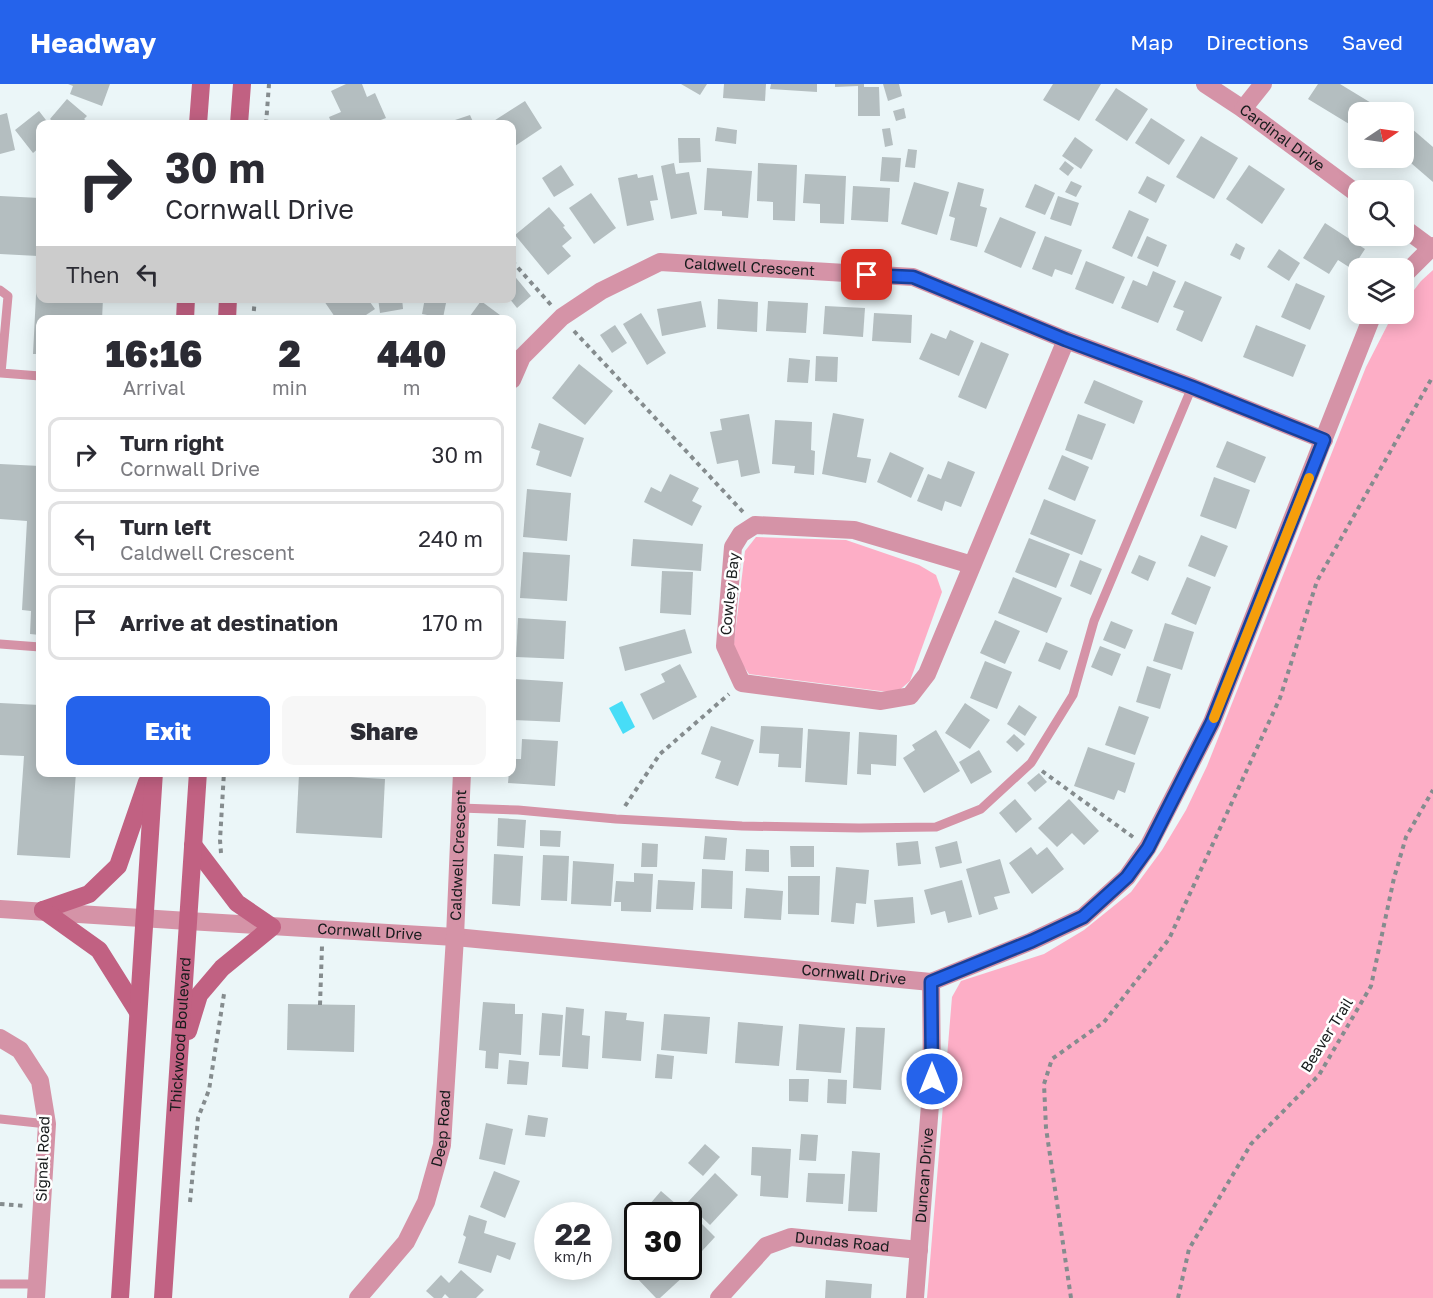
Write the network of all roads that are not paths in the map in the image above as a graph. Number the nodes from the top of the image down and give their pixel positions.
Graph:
1 (201, 84) edge
2 (242, 84) edge
3 (1205, 84) edge
4 (1263, 84) edge
5 (1243, 109) junction
6 (198, 120) edge
7 (239, 120) edge
8 (1348, 187) edge
9 (1414, 235) edge
10 (1432, 247) edge
11 (1414, 265) edge
12 (0, 290) edge
13 (1369, 324) edge
14 (1066, 340) junction
15 (516, 371) edge
16 (0, 373) edge
17 (36, 376) edge
18 (1192, 387) junction
19 (1324, 440) junction
20 (972, 565) junction
21 (0, 644) edge
22 (36, 647) edge
23 (150, 777) edge
24 (152, 777) edge
25 (198, 777) edge
26 (462, 777) edge
27 (460, 808) junction
28 (193, 845) junction
29 (0, 909) edge
30 (43, 910) junction
31 (146, 919) junction
32 (188, 921) junction
33 (272, 927) junction
34 (455, 937) junction
35 (931, 982) junction
36 (138, 1012) junction
37 (0, 1038) edge
38 (179, 1059) junction
39 (0, 1119) edge
40 (47, 1124) junction
41 (919, 1250) junction
42 (0, 1284) edge
43 (37, 1291) edge
44 (120, 1298) edge
45 (163, 1298) edge
46 (358, 1298) edge
47 (719, 1298) edge
48 (915, 1298) edge

1 - 6 main road
2 - 7 main road
3 - 5 street, Cardinal Drive
4 - 5 street
5 - 8 street, Cardinal Drive
9 - 10 street
10 - 11 street
12 - 16 lane
13 - 19 street, Cornwall Drive
14 - 15 street, Caldwell Crescent
14 - 18 street, Caldwell Crescent
14 - 20 street
16 - 17 lane
18 - 19 street, Caldwell Crescent
18 - 27 lane
19 - 35 street, Cornwall Drive
20 - 20 street, Cowley Bay
21 - 22 lane
23 - 30 main road
24 - 31 main road
25 - 28 main road, Thickwood Boulevard
26 - 27 street, Caldwell Crescent
27 - 34 street, Caldwell Crescent
28 - 32 main road, Thickwood Boulevard
28 - 33 main road
29 - 30 street
30 - 31 street
30 - 36 main road
31 - 32 street, Cornwall Drive
31 - 36 main road
32 - 33 street, Cornwall Drive
32 - 38 main road, Thickwood Boulevard
33 - 34 street, Cornwall Drive
33 - 38 main road
34 - 35 street, Cornwall Drive
34 - 46 street, Deep Road
35 - 41 street, Duncan Drive
36 - 44 main road
37 - 40 street, Signal Road
38 - 45 main road, Thickwood Boulevard
39 - 40 lane
40 - 43 street, Signal Road
41 - 47 street, Dundas Road
41 - 48 street, Duncan Drive
42 - 43 lane

